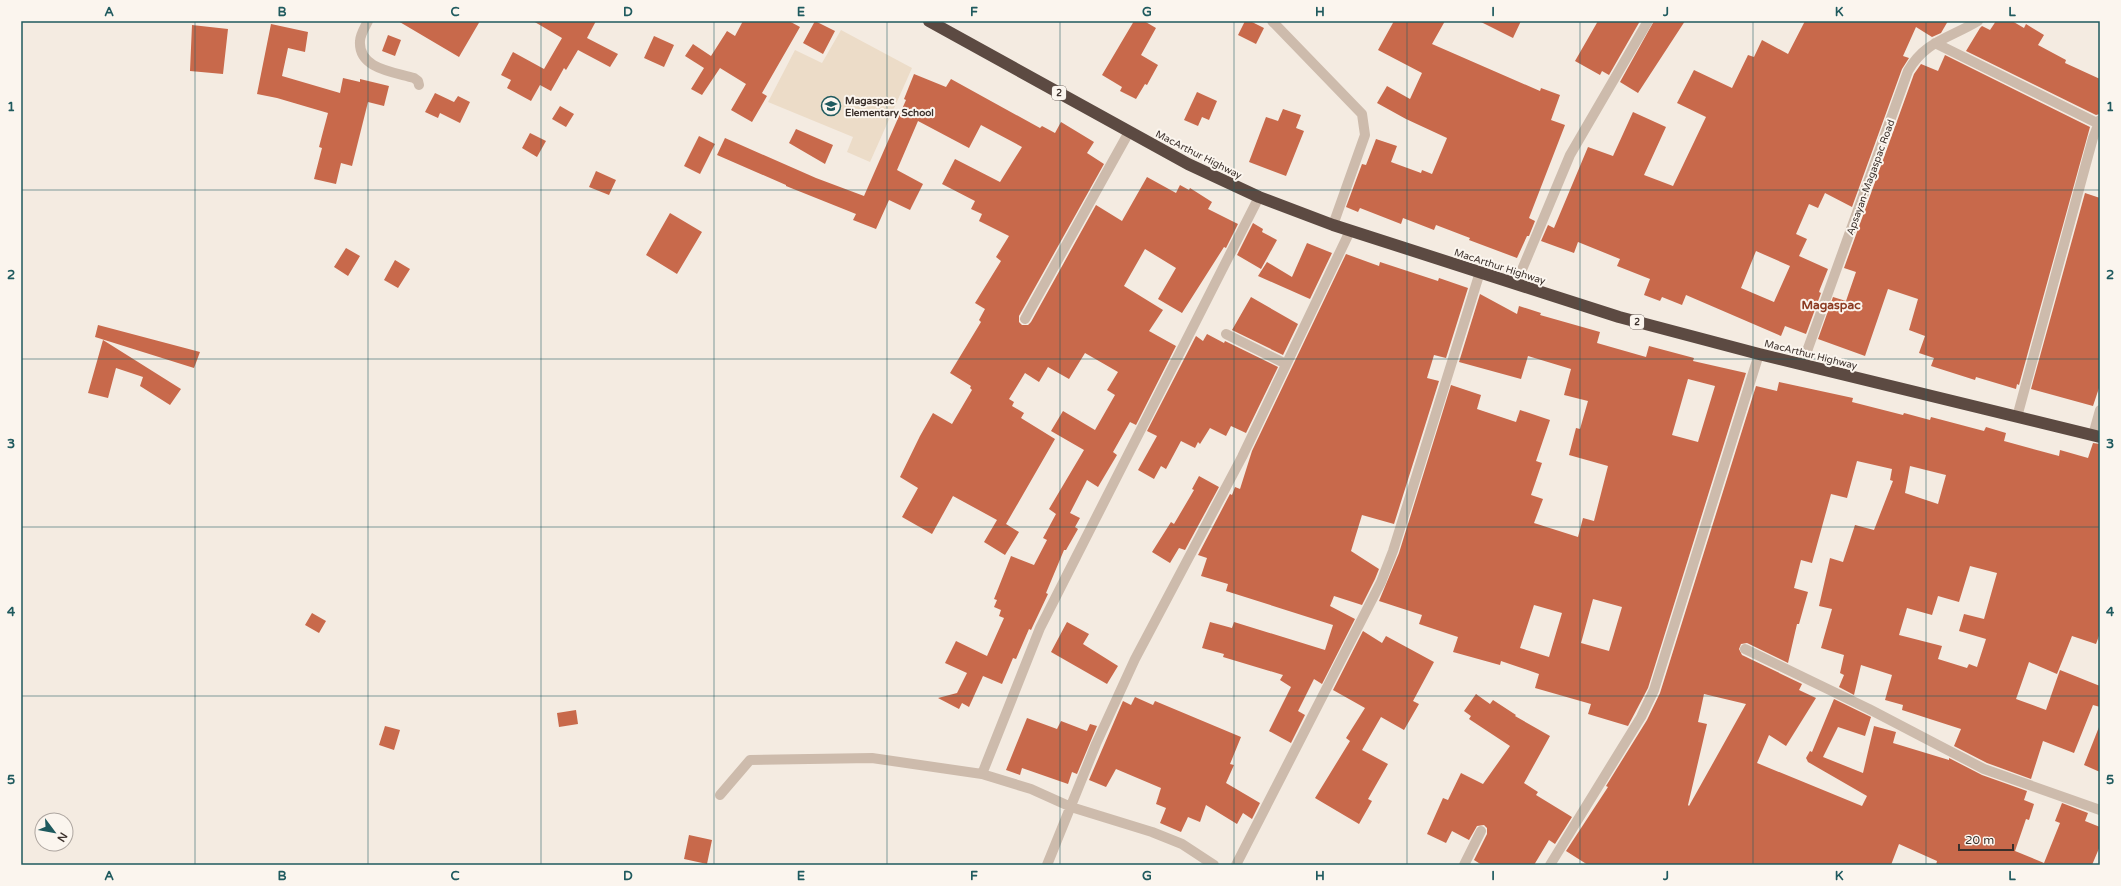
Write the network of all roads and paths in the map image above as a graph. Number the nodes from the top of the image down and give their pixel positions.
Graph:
1 (368, 21) edge
2 (929, 21) edge
3 (1272, 21) edge
4 (1648, 21) edge
5 (1978, 21) edge
6 (1934, 43) junction
7 (419, 85) dead end
8 (2099, 122) edge
9 (1129, 132) junction
10 (2096, 139) edge
11 (1259, 197) junction
12 (1333, 225) junction
13 (1350, 231) junction
14 (1480, 272) junction
15 (1516, 284) junction
16 (1025, 319) dead end
17 (1226, 334) dead end
18 (1759, 354) junction
19 (1286, 364) junction
20 (1802, 365) junction
21 (2100, 410) edge
22 (2017, 417) junction
23 (2096, 436) edge
24 (1745, 649) dead end
25 (982, 774) junction
26 (720, 794) dead end
27 (1071, 807) junction
28 (2100, 810) edge
29 (1481, 831) dead end
30 (1047, 865) edge
31 (1214, 865) edge
32 (1236, 865) edge
33 (1464, 865) edge
34 (1550, 865) edge

1 - 7 street
2 - 9 highway, MacArthur Highway / 2
3 - 12 street
4 - 15 street
5 - 6 street, Apsayan-Magaspac Road
6 - 8 street
6 - 20 street, Apsayan-Magaspac Road
8 - 10 street
9 - 11 highway, MacArthur Highway / 2
9 - 16 street
10 - 22 street
11 - 12 highway, MacArthur Highway / 2
11 - 25 street
12 - 13 highway, MacArthur Highway / 2
13 - 14 highway, MacArthur Highway / 2
13 - 19 street
14 - 15 highway, MacArthur Highway / 2
14 - 32 street
15 - 18 highway, MacArthur Highway / 2
17 - 19 street
18 - 20 highway, MacArthur Highway / 2
18 - 34 street
19 - 27 street
20 - 22 highway, MacArthur Highway / 2
21 - 23 street
22 - 23 highway, MacArthur Highway / 2
24 - 28 street
25 - 26 street
25 - 27 street
27 - 30 street
27 - 31 street
29 - 33 street

